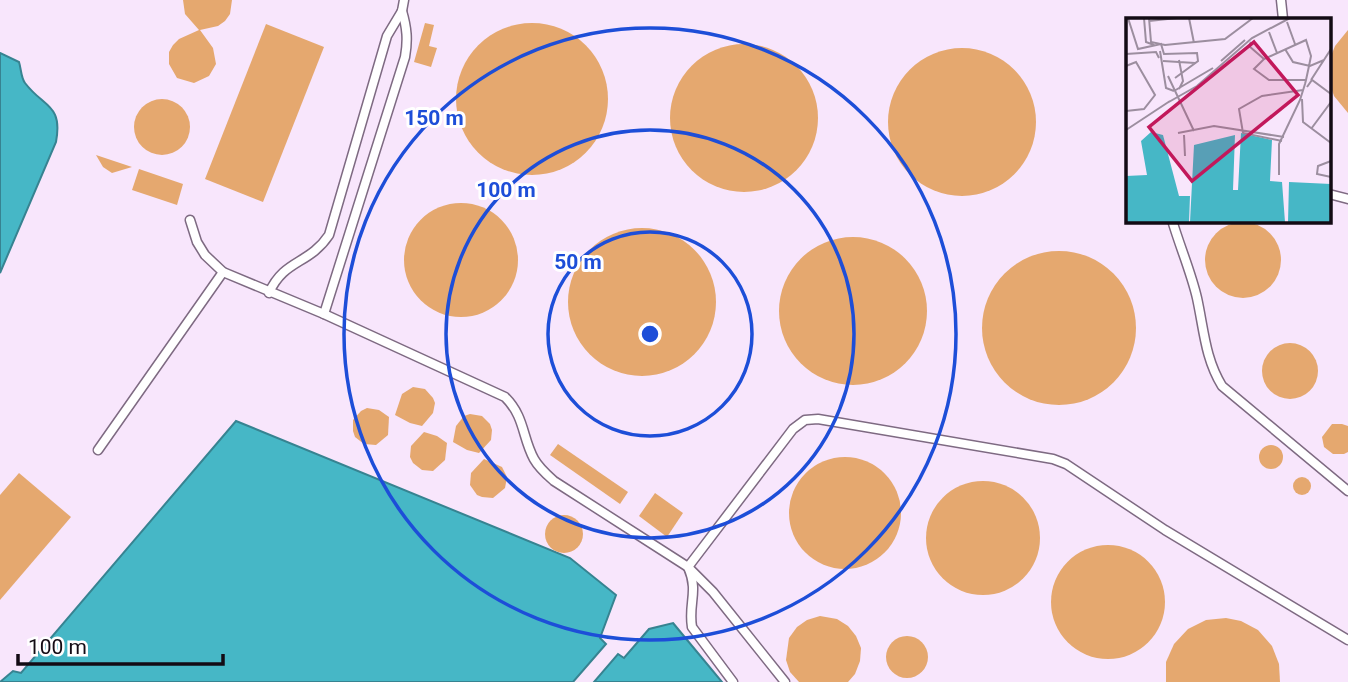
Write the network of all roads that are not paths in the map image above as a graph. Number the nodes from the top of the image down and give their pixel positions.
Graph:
1 (404, 0) edge
2 (1281, 0) edge
3 (402, 11) junction
4 (1283, 18) edge
5 (1330, 194) edge
6 (1348, 199) edge
7 (190, 220) dead end
8 (1173, 222) edge
9 (223, 272) junction
10 (270, 293) junction
11 (324, 314) junction
12 (98, 450) dead end
13 (1348, 491) edge
14 (688, 567) junction
15 (1348, 640) edge
16 (733, 682) edge
17 (785, 682) edge

1 - 3 lane
2 - 4 lane
3 - 10 lane
3 - 11 lane
5 - 6 lane
7 - 9 lane
8 - 13 lane
9 - 10 lane
9 - 12 lane
10 - 11 lane
11 - 14 lane
14 - 15 lane
14 - 16 lane
14 - 17 lane

